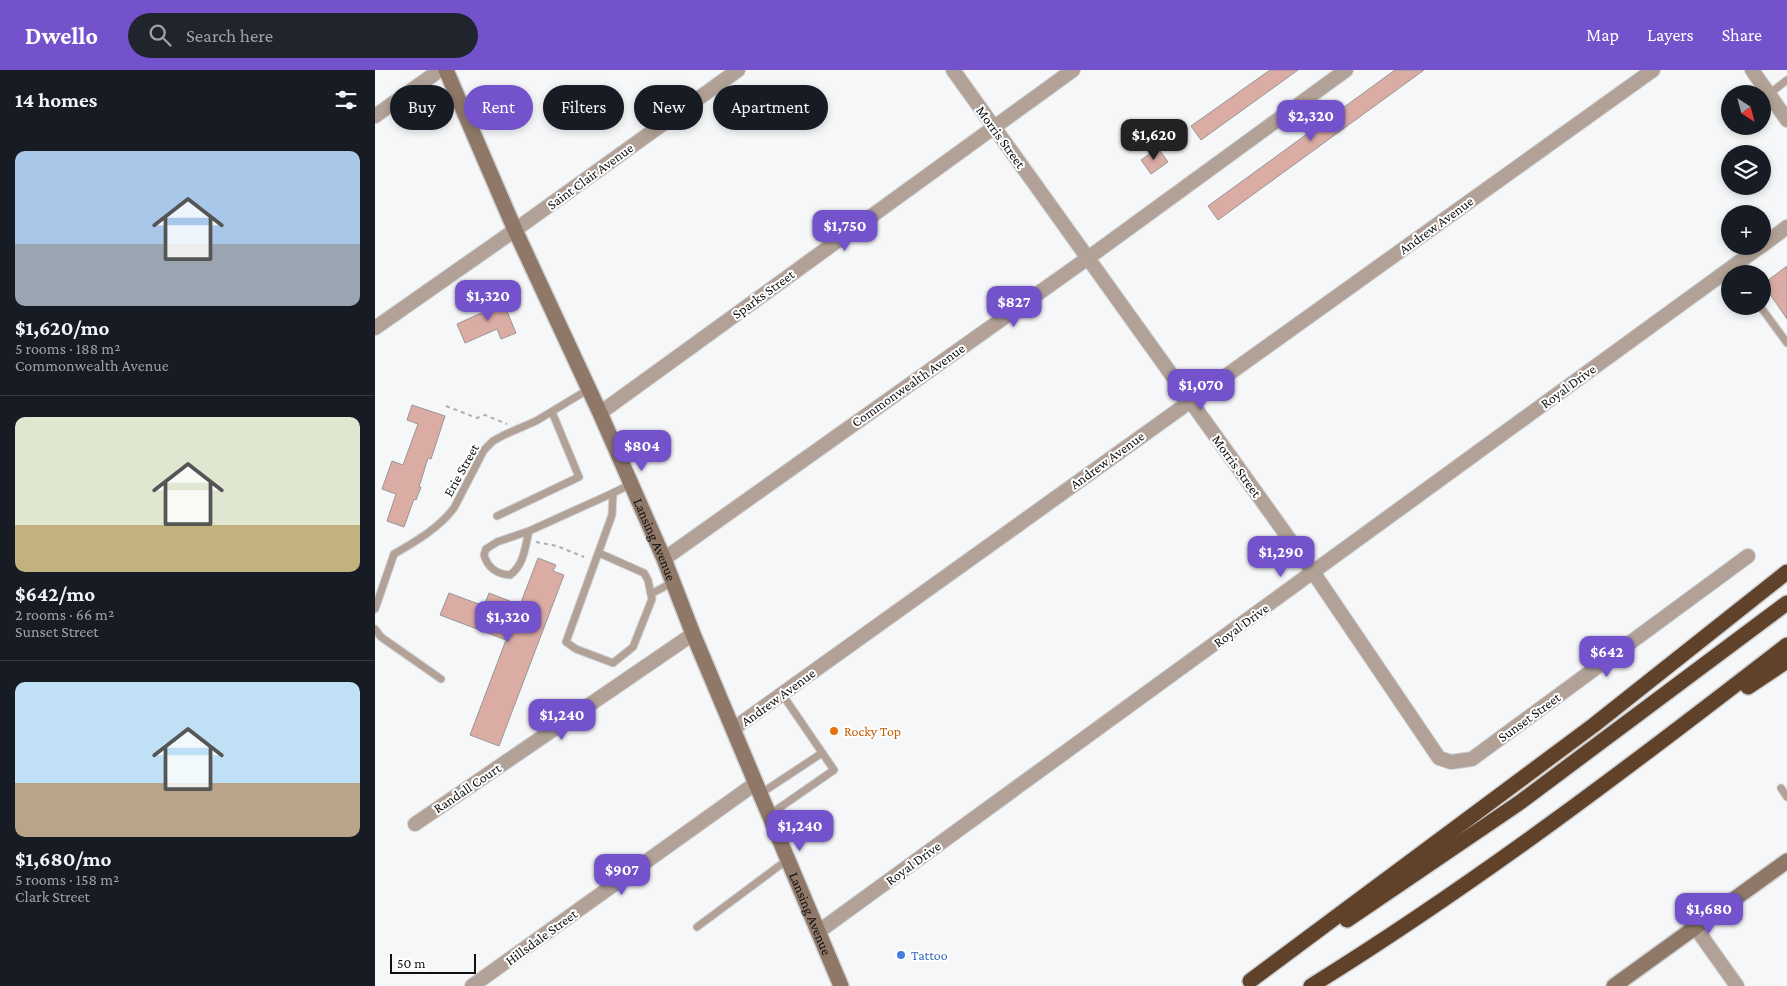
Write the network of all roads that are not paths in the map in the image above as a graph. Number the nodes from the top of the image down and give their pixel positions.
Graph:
1 (439, 70) edge
2 (446, 70) edge
3 (738, 70) edge
4 (953, 70) edge
5 (1073, 70) edge
6 (1346, 70) edge
7 (1653, 70) edge
8 (1751, 70) edge
9 (1787, 80) edge
10 (1762, 85) edge
11 (1771, 92) edge
12 (1771, 97) edge
13 (375, 116) edge
14 (1786, 116) edge
15 (994, 127) junction
16 (1787, 227) edge
17 (515, 230) junction
18 (1771, 239) edge
19 (1749, 255) edge
20 (1088, 258) junction
21 (1767, 315) edge
22 (375, 328) edge
23 (1787, 343) edge
24 (589, 389) junction
25 (1190, 400) junction
26 (552, 412) junction
27 (600, 413) junction
28 (631, 484) junction
29 (613, 493) junction
30 (497, 516) dead end
31 (529, 531) junction
32 (599, 553) junction
33 (1748, 556) dead end
34 (664, 559) junction
35 (1313, 572) junction
36 (1787, 572) edge
37 (673, 582) junction
38 (651, 594) junction
39 (1787, 603) edge
40 (375, 609) edge
41 (375, 629) edge
42 (693, 634) junction
43 (1787, 645) edge
44 (1787, 661) edge
45 (441, 679) dead end
46 (782, 694) junction
47 (733, 729) junction
48 (822, 753) junction
49 (1451, 762) joint
50 (1625, 770) junction
51 (1781, 788) dead end
52 (758, 789) junction
53 (1787, 797) edge
54 (769, 815) junction
55 (415, 824) dead end
56 (787, 860) junction
57 (1787, 861) edge
58 (697, 927) dead end
59 (1695, 927) junction
60 (818, 932) junction
61 (1246, 984) edge
62 (1617, 985) edge
63 (472, 986) edge
64 (841, 986) edge
65 (1311, 986) edge
66 (1737, 986) edge

1 - 13 street
2 - 17 main road, Lansing Avenue
3 - 17 street, Saint Clair Avenue
4 - 15 street, Morris Street
5 - 15 street, Sparks Street
6 - 20 street, Commonwealth Avenue
7 - 25 street, Andrew Avenue
8 - 10 street
9 - 11 lane
12 - 14 street
15 - 20 street, Morris Street
15 - 27 street, Sparks Street
16 - 18 street, Royal Drive
17 - 22 street, Saint Clair Avenue
17 - 24 main road, Lansing Avenue
19 - 35 street, Royal Drive
20 - 25 street, Morris Street
20 - 34 street, Commonwealth Avenue
21 - 23 lane
24 - 26 lane, Erie Street
24 - 27 main road, Lansing Avenue
25 - 35 street, Morris Street
25 - 46 street, Andrew Avenue
26 - 30 lane
26 - 40 lane, Erie Street
27 - 28 main road, Lansing Avenue
28 - 29 lane
28 - 34 main road, Lansing Avenue
29 - 31 lane
29 - 32 lane
31 - 31 lane
32 - 38 lane
32 - 38 lane
33 - 49 street, Sunset Street
34 - 37 main road, Lansing Avenue
35 - 49 street, Morris Street
35 - 60 street, Royal Drive
36 - 61 highway
37 - 38 lane
37 - 42 main road, Lansing Avenue
39 - 61 highway
41 - 45 lane
42 - 47 main road, Lansing Avenue
42 - 55 street, Randall Court
43 - 50 highway
44 - 50 highway
46 - 47 street, Andrew Avenue
46 - 48 lane
47 - 52 main road, Lansing Avenue
48 - 52 lane
48 - 54 lane
50 - 65 highway
51 - 53 lane
52 - 54 main road, Lansing Avenue
52 - 63 street, Hillsdale Street
54 - 56 main road, Lansing Avenue
56 - 58 lane
56 - 60 main road, Lansing Avenue
57 - 59 main road
59 - 62 main road
59 - 66 street
60 - 64 main road, Lansing Avenue

